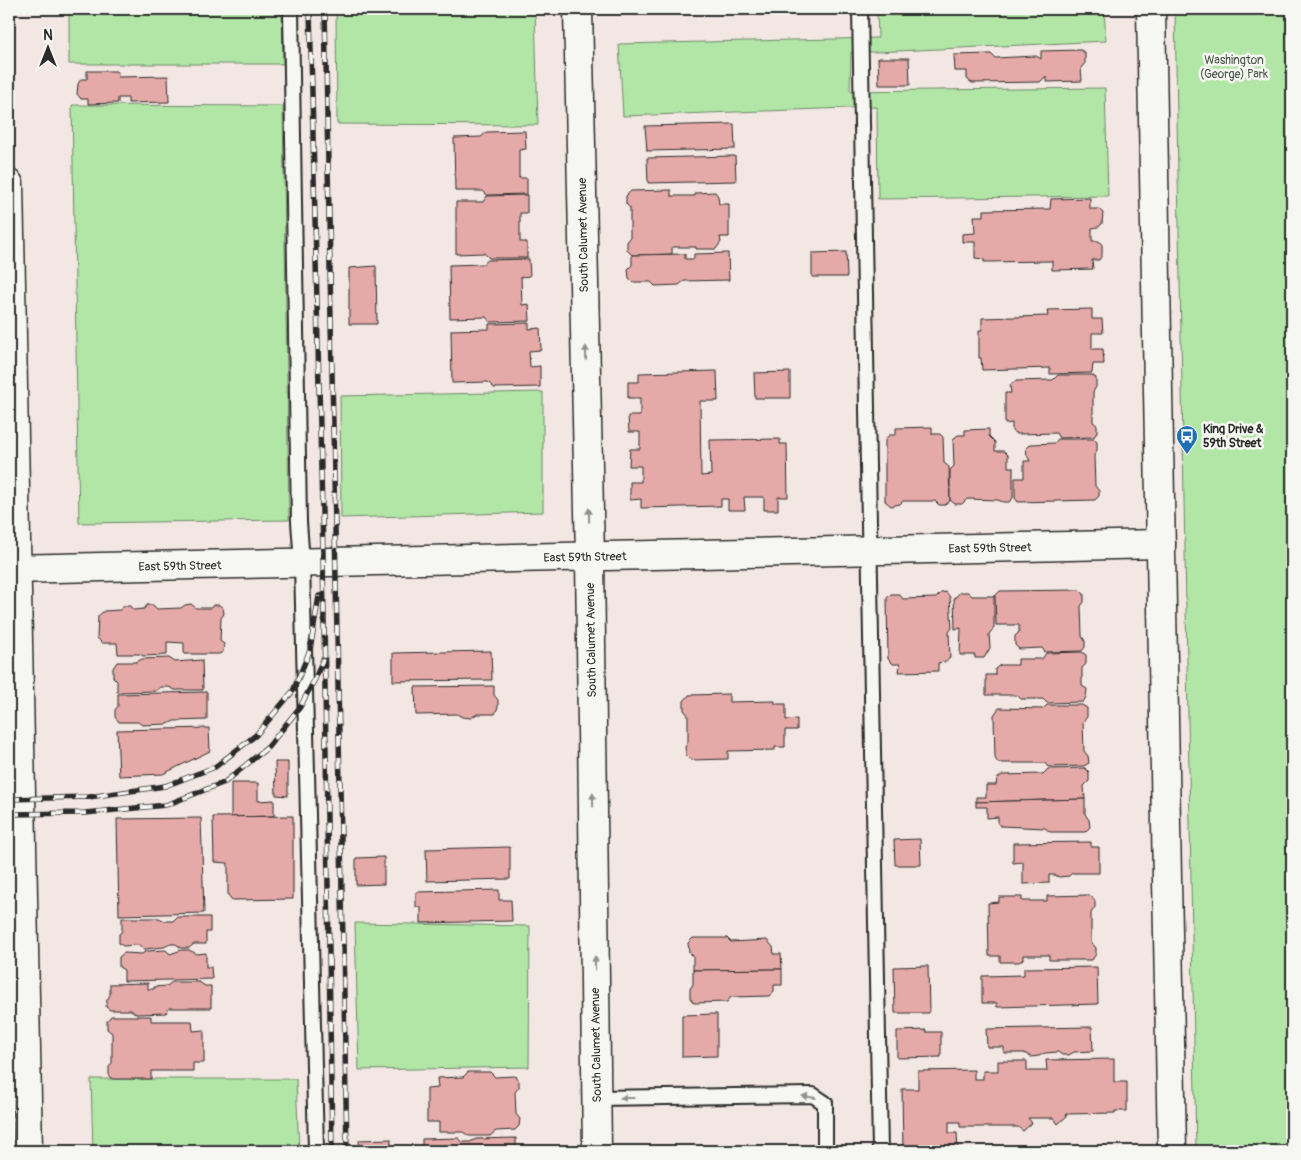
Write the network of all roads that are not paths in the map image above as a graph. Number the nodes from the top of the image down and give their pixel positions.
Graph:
1 (291, 9) edge
2 (578, 9) edge
3 (860, 9) edge
4 (1151, 9) edge
5 (9, 184) edge
6 (1161, 544) junction
7 (870, 550) junction
8 (590, 556) junction
9 (302, 563) junction
10 (12, 569) edge
11 (596, 1098) junction
12 (28, 1151) edge
13 (316, 1151) edge
14 (597, 1151) edge
15 (825, 1151) edge
16 (880, 1151) edge
17 (1172, 1151) edge

1 - 9 lane
8 -> 2 street, South Calumet Avenue
3 - 7 lane
4 - 6 street
5 - 10 street
6 - 7 street, East 59th Street
6 - 17 street
7 - 8 street, East 59th Street
7 - 16 lane
8 - 9 street, East 59th Street
11 -> 8 street, South Calumet Avenue
9 - 10 street, East 59th Street
9 - 13 lane
10 - 12 street
11 - 14 street, South Calumet Avenue
15 -> 11 lane

